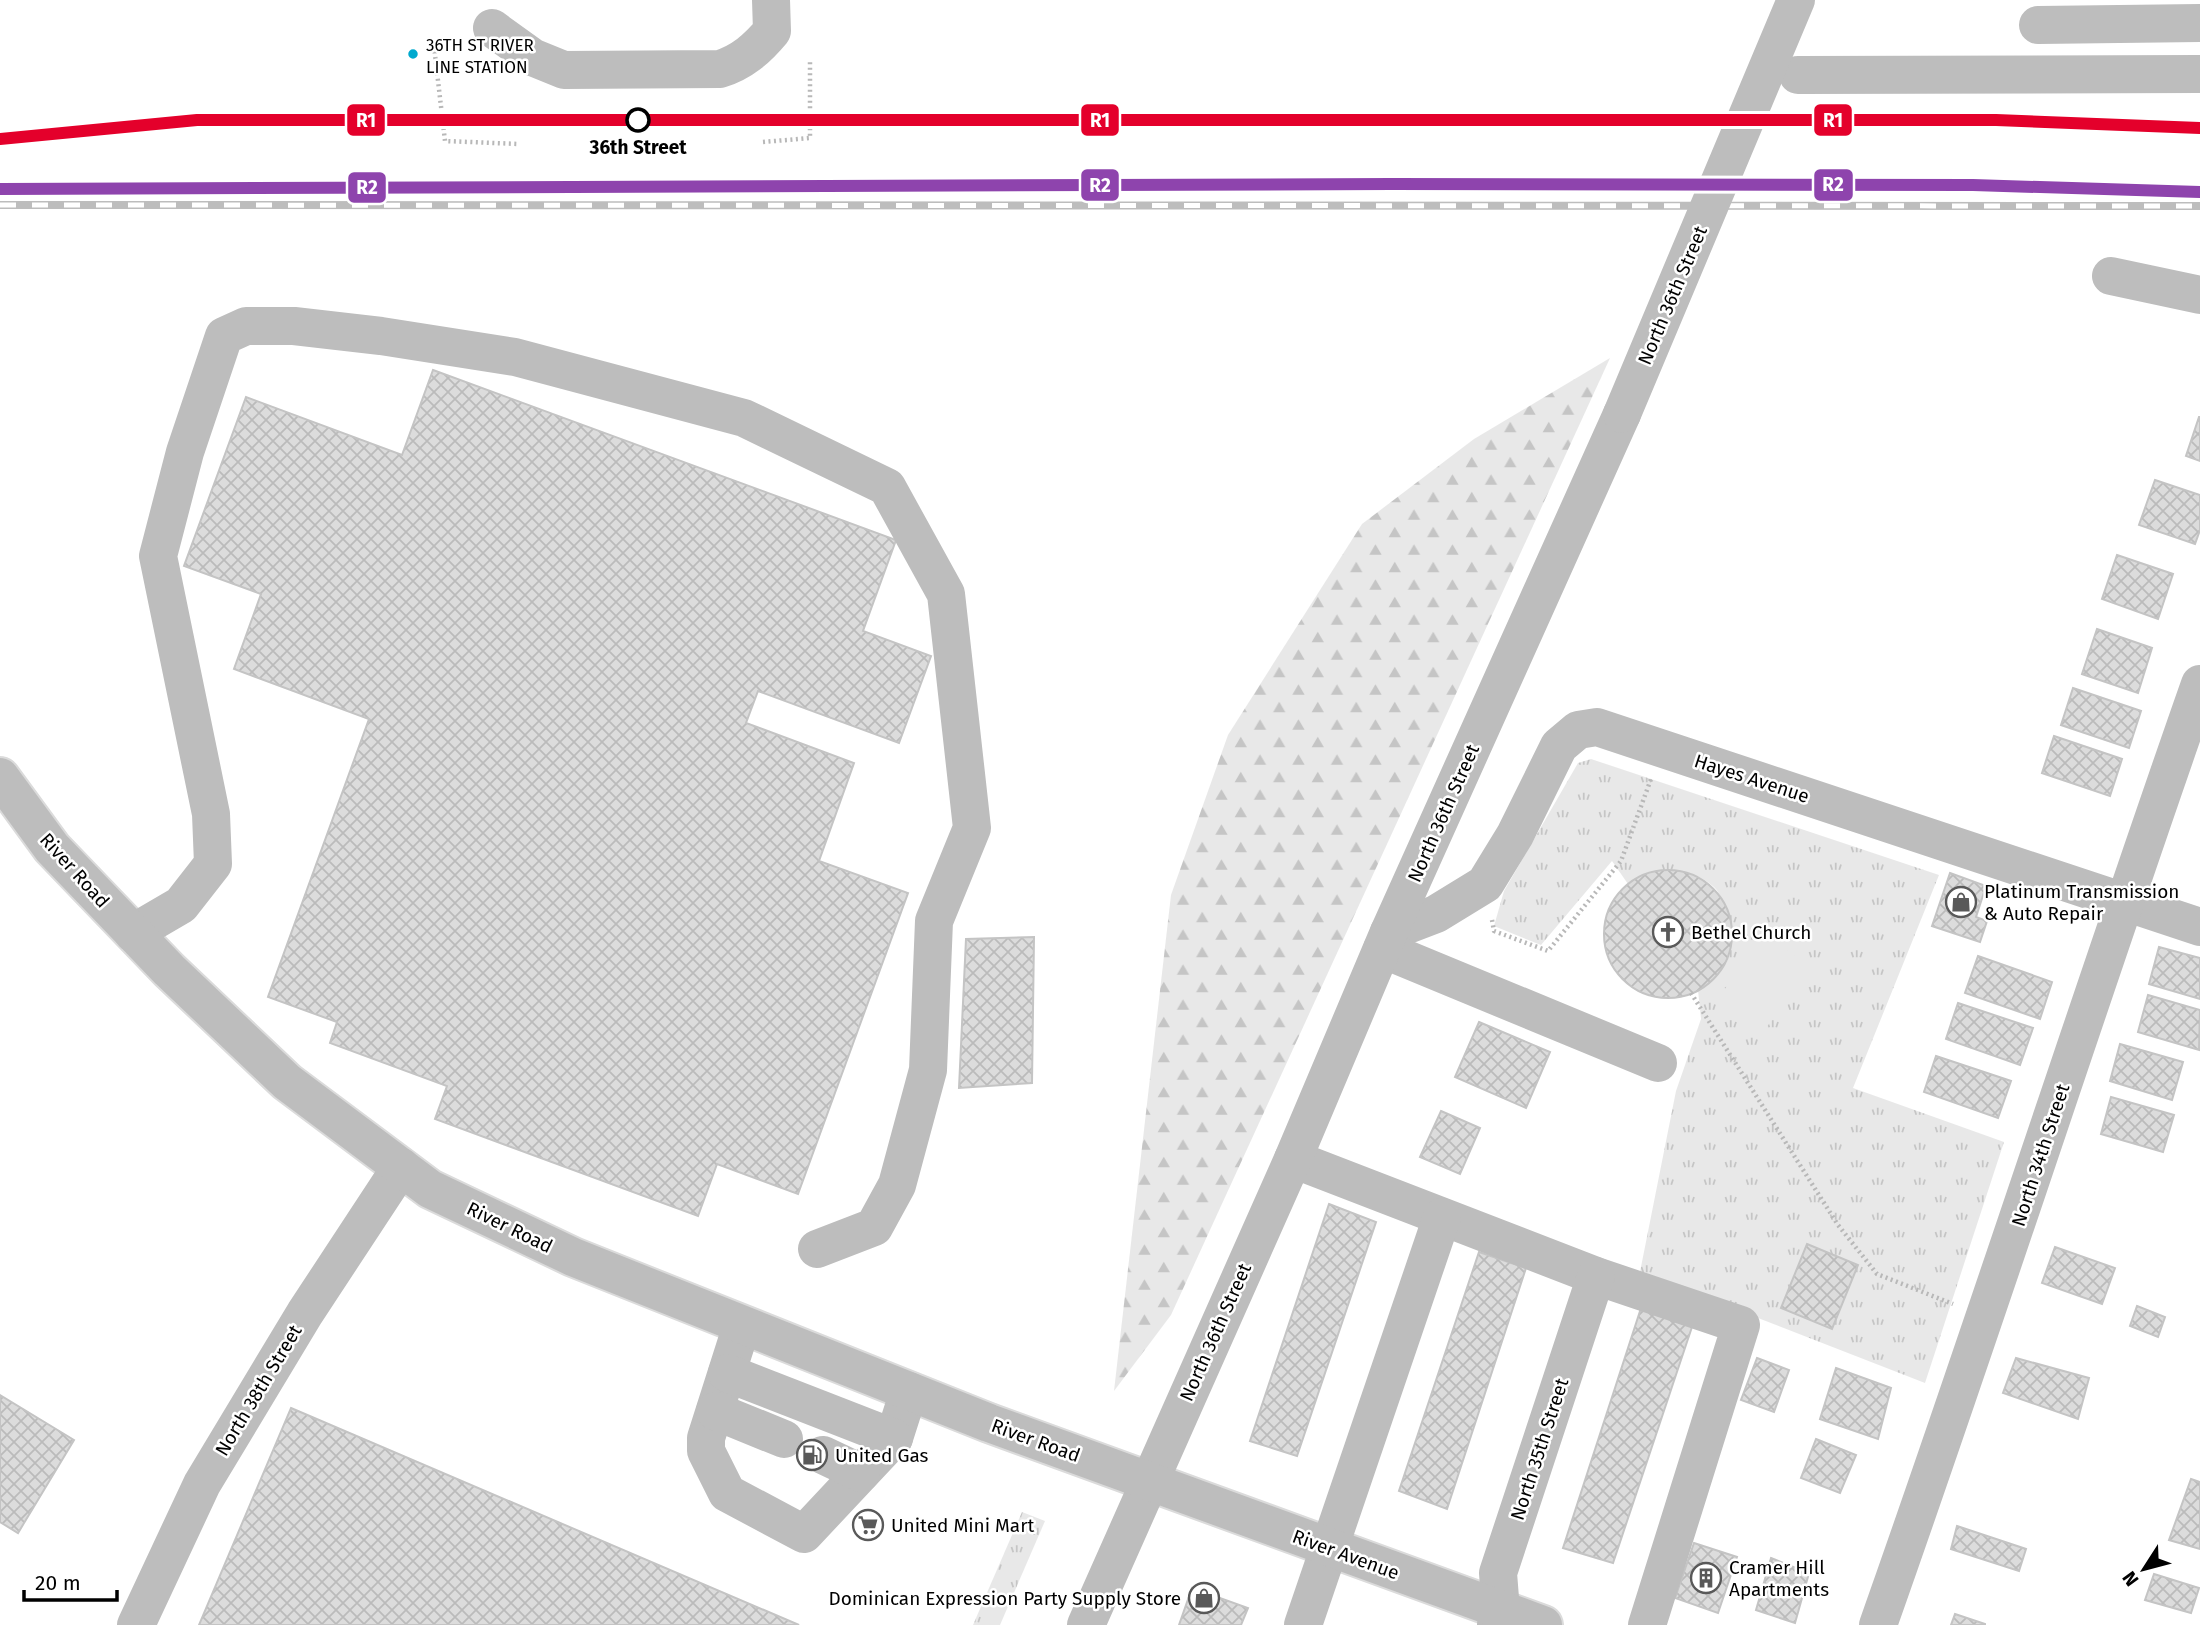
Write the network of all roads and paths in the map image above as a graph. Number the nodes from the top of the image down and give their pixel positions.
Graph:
1 (771, 0) edge
2 (1796, 0) edge
3 (2038, 12) edge
4 (2200, 23) edge
5 (492, 28) dead end
6 (434, 46) dead end
7 (810, 62) dead end
8 (2037, 74) junction
9 (2200, 74) edge
10 (1798, 75) dead end
11 (764, 142) dead end
12 (519, 144) dead end
13 (2111, 276) dead end
14 (2200, 295) edge
15 (2200, 684) edge
16 (1662, 748) junction
17 (0, 777) edge
18 (1485, 884) junction
19 (2123, 902) junction
20 (2200, 927) edge
21 (133, 933) junction
22 (1386, 941) junction
23 (1691, 993) dead end
24 (1658, 1063) dead end
25 (1293, 1159) junction
26 (401, 1167) junction
27 (1442, 1217) junction
28 (817, 1249) dead end
29 (1597, 1276) junction
30 (1986, 1317) junction
31 (742, 1325) junction
32 (727, 1373) junction
33 (909, 1391) junction
34 (715, 1411) junction
35 (894, 1438) junction
36 (784, 1439) dead end
37 (822, 1455) dead end
38 (861, 1473) junction
39 (1149, 1482) junction
40 (1330, 1548) junction
41 (1499, 1618) edge
42 (136, 1625) edge
43 (1086, 1625) edge
44 (1303, 1625) edge
45 (1543, 1625) edge
46 (1647, 1625) edge
47 (1878, 1625) edge

1 - 5 street
2 - 22 street, North 36th Street, bridge
3 - 4 street
3 - 8 street
6 - 12 path
7 - 11 path
8 - 9 street
8 - 10 street
13 - 14 street
15 - 19 street, North 34th Street
16 - 18 street, Hayes Avenue
16 - 18 path
16 - 19 street, Hayes Avenue
17 - 21 street, River Road
18 - 22 street, Hayes Avenue
19 - 20 street, Hayes Avenue
19 - 30 street, North 34th Street
21 - 26 street, River Road
21 - 28 street
22 - 24 street
22 - 25 street, North 36th Street
23 - 30 path
25 - 27 street
25 - 39 street, North 36th Street
26 - 31 street, River Road
26 - 42 street, North 38th Street
27 - 29 street
27 - 40 street
29 - 41 street, North 35th Street
29 - 46 street
30 - 47 street, North 34th Street
31 - 32 street
31 - 33 street, River Road
32 - 34 street
32 - 35 street
33 - 35 street
33 - 39 street, River Road
34 - 36 street
34 - 38 street
35 - 38 street
37 - 38 street
39 - 40 street, River Avenue
39 - 43 street, North 36th Street
40 - 41 street, River Avenue
40 - 44 street
41 - 45 street, River Avenue

